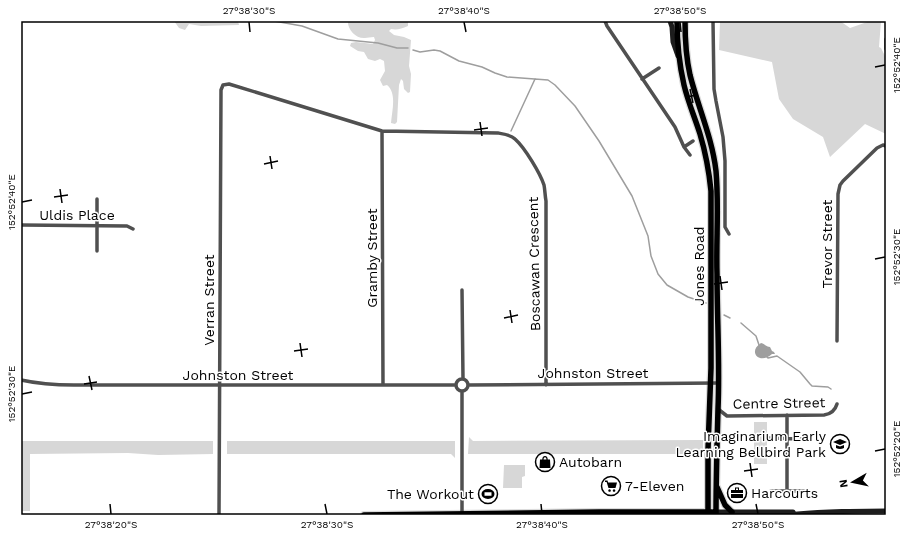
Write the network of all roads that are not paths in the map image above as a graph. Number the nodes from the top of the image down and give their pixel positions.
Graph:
1 (605, 21) edge
2 (670, 21) edge
3 (677, 21) edge
4 (685, 21) edge
5 (713, 21) edge
6 (886, 39) edge
7 (886, 49) edge
8 (678, 57) junction
9 (659, 68) dead end
10 (642, 79) junction
11 (224, 85) joint
12 (382, 131) junction
13 (692, 141) dead end
14 (886, 146) edge
15 (684, 147) junction
16 (690, 155) dead end
17 (97, 199) dead end
18 (21, 226) edge
19 (97, 226) junction
20 (133, 229) dead end
21 (729, 234) dead end
22 (97, 251) dead end
23 (462, 290) dead end
24 (837, 341) dead end
25 (463, 379) junction
26 (21, 380) edge
27 (711, 383) junction
28 (718, 383) junction
29 (546, 384) junction
30 (383, 385) junction
31 (456, 385) junction
32 (468, 385) junction
33 (220, 386) junction
34 (462, 391) junction
35 (837, 404) dead end
36 (718, 409) junction
37 (787, 415) junction
38 (727, 416) junction
39 (718, 421) junction
40 (769, 438) dead end
41 (787, 439) junction
42 (807, 439) dead end
43 (716, 485) junction
44 (771, 491) dead end
45 (787, 491) junction
46 (807, 491) dead end
47 (886, 511) edge
48 (732, 512) junction
49 (434, 514) edge
50 (462, 514) junction
51 (558, 514) edge
52 (600, 514) edge
53 (708, 514) edge
54 (716, 514) edge
55 (804, 514) edge
56 (219, 515) edge
57 (364, 515) edge
58 (789, 515) edge

1 - 10 street
2 - 8 street
3 - 8 main road, Jones Road
4 - 28 main road, Jones Road
5 - 21 street
6 - 7 street
8 - 27 main road, Jones Road
9 - 10 street
10 - 15 street
11 - 12 street, Boscawan Crescent
11 - 33 street, Verran Street
12 - 29 street, Boscawan Crescent
12 - 30 street, Gramby Street
13 - 15 street
14 - 24 street, Trevor Street
15 - 16 street
17 - 19 street
18 - 19 street, Uldis Place
19 - 20 street, Uldis Place
19 - 22 street
23 - 25 street
25 - 31 street
25 - 32 street
26 - 33 street, Johnston Street
27 - 28 street, Johnston Street
27 - 29 street, Johnston Street
27 - 53 main road, Jones Road
28 - 36 main road, Jones Road
29 - 32 street, Johnston Street
30 - 31 street, Johnston Street
30 - 33 street, Johnston Street
31 - 34 street
32 - 34 street
33 - 56 street, Verran Street
34 - 50 street
35 - 37 street, Centre Street
36 - 38 street, Centre Street
36 - 39 main road, Jones Road
37 - 38 street, Centre Street
37 - 41 street
38 - 39 street
39 - 43 main road, Jones Road
40 - 41 street
41 - 42 street
41 - 45 street
43 - 48 main road
43 - 54 main road, Jones Road
44 - 45 street
45 - 46 street
47 - 55 street
48 - 54 street
48 - 55 street
49 - 50 main road
49 - 57 main road
50 - 51 main road
51 - 52 main road
52 - 53 main road
53 - 54 main road
55 - 58 street

